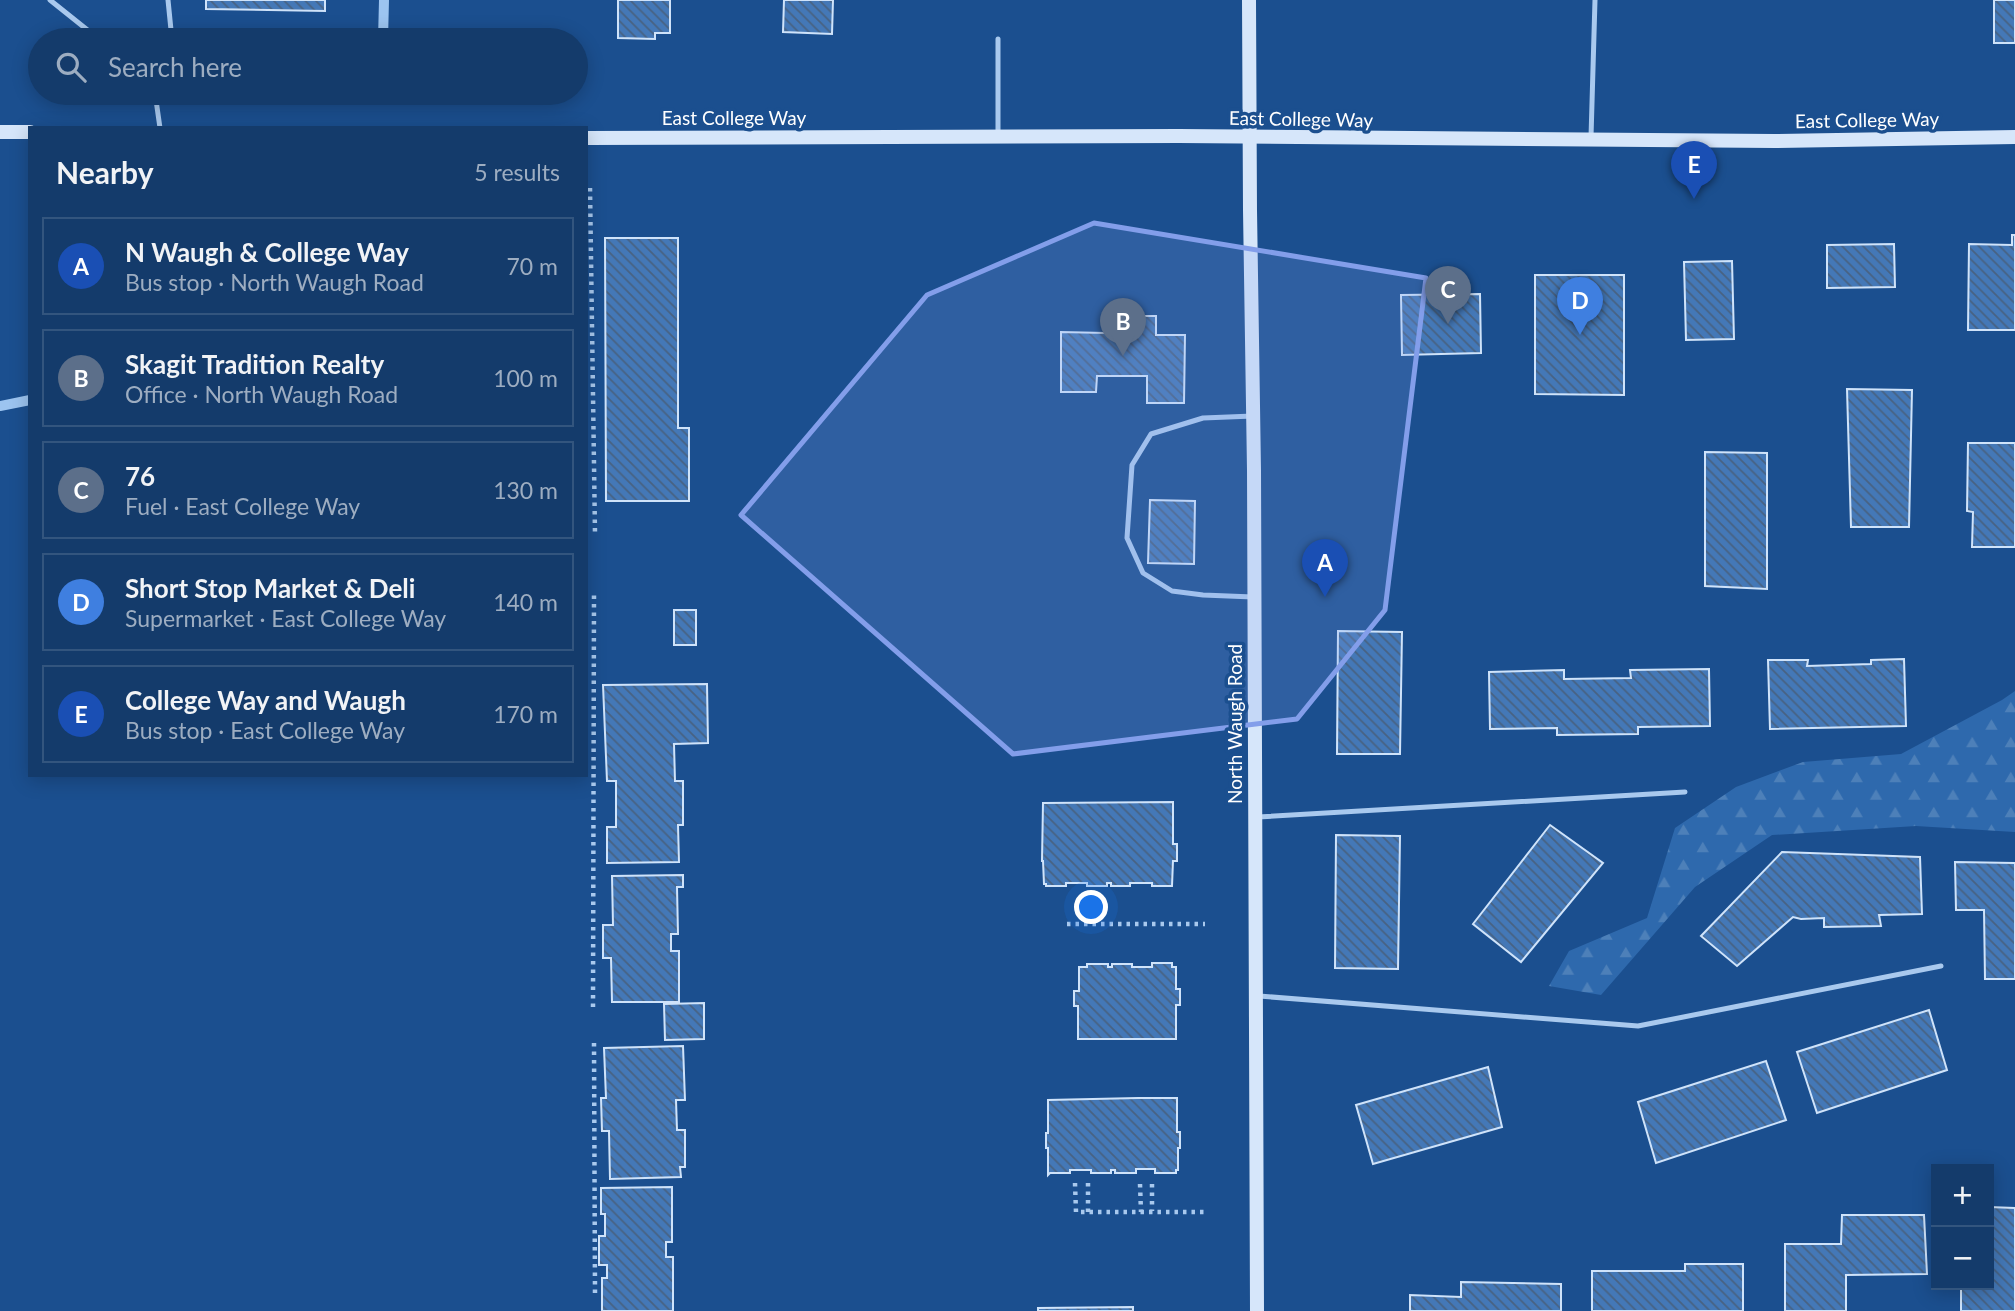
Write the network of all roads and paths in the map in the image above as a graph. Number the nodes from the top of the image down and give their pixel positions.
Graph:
1 (50, 0) edge
2 (168, 0) edge
3 (1249, 0) edge
4 (1595, 0) edge
5 (85, 28) edge
6 (171, 28) edge
7 (998, 39) dead end
8 (157, 105) edge
9 (160, 126) edge
10 (0, 132) edge
11 (28, 132) edge
12 (2015, 137) edge
13 (588, 138) edge
14 (998, 138) junction
15 (1251, 138) junction
16 (1591, 140) junction
17 (590, 188) dead end
18 (1253, 416) junction
19 (595, 534) dead end
20 (594, 592) dead end
21 (1254, 597) junction
22 (1685, 792) dead end
23 (1255, 818) junction
24 (1066, 924) dead end
25 (1205, 924) dead end
26 (1941, 966) dead end
27 (1256, 996) junction
28 (593, 1007) dead end
29 (594, 1044) dead end
30 (1075, 1183) dead end
31 (1087, 1183) dead end
32 (1140, 1184) dead end
33 (1152, 1184) dead end
34 (1152, 1211) junction
35 (1088, 1212) junction
36 (1141, 1212) junction
37 (1205, 1212) dead end
38 (595, 1294) dead end
39 (1257, 1311) edge

1 - 5 lane
2 - 6 lane
3 - 15 main road, North Waugh Road
4 - 16 lane
7 - 14 lane
8 - 9 lane
10 - 11 main road
12 - 16 main road, East College Way
13 - 14 main road, East College Way
14 - 15 main road, East College Way
15 - 16 main road, East College Way
15 - 18 main road, North Waugh Road
17 - 19 path
18 - 21 main road, North Waugh Road
18 - 21 lane
20 - 28 path
21 - 23 main road, North Waugh Road
22 - 23 lane
23 - 27 main road, North Waugh Road
24 - 25 path
26 - 27 lane
27 - 39 main road, North Waugh Road
29 - 38 path
30 - 35 path
31 - 35 path
32 - 36 path
33 - 34 path
34 - 36 path
34 - 37 path
35 - 36 path

